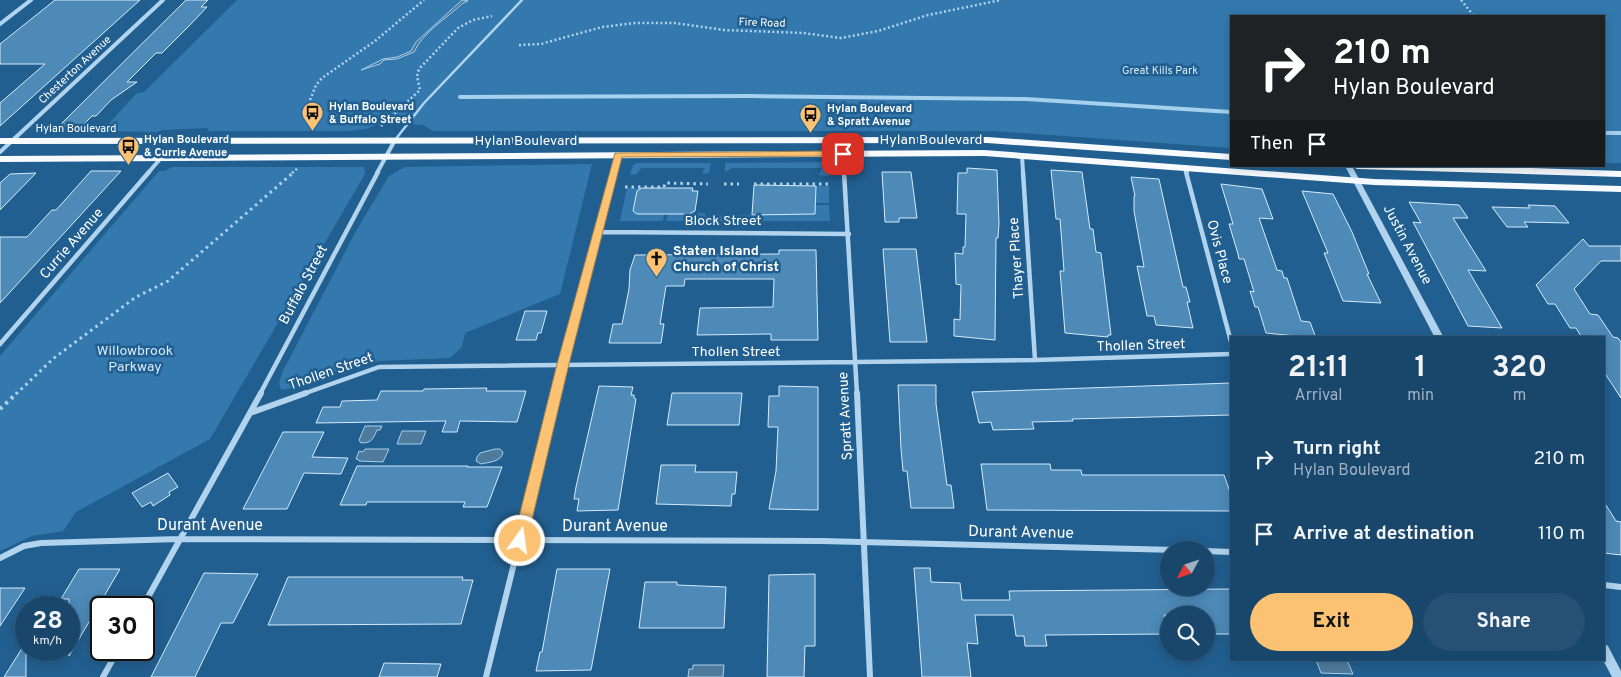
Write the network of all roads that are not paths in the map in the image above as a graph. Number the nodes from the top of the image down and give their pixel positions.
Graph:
1 (31, 0) edge
2 (162, 0) edge
3 (522, 0) edge
4 (0, 24) edge
5 (395, 140) junction
6 (0, 141) edge
7 (11, 141) junction
8 (0, 152) edge
9 (618, 154) junction
10 (843, 154) junction
11 (1022, 154) junction
12 (1230, 157) edge
13 (0, 158) edge
14 (161, 158) junction
15 (386, 158) junction
16 (1185, 167) junction
17 (1349, 167) edge
18 (1391, 167) edge
19 (1621, 174) edge
20 (1356, 180) junction
21 (1621, 189) edge
22 (598, 232) junction
23 (849, 234) junction
24 (1439, 336) edge
25 (1230, 338) edge
26 (0, 344) edge
27 (1230, 354) edge
28 (1035, 360) junction
29 (855, 363) junction
30 (563, 364) junction
31 (250, 412) junction
32 (180, 539) junction
33 (520, 541) junction
34 (864, 543) junction
35 (1160, 550) edge
36 (1215, 551) edge
37 (1230, 552) edge
38 (0, 558) edge
39 (1605, 586) edge
40 (1621, 587) edge
41 (149, 596) edge
42 (1605, 652) edge
43 (112, 661) edge
44 (103, 677) edge
45 (486, 677) edge
46 (870, 677) edge
47 (1618, 677) edge

1 - 4 street
2 - 7 street, Chesterton Avenue
3 - 5 lane, Buffalo Street
5 - 7 main road, Hylan Boulevard
5 - 12 main road, Hylan Boulevard
5 - 15 street, Buffalo Street
6 - 7 main road, Hylan Boulevard
7 - 8 street, Chesterton Avenue
9 - 10 main road, Hylan Boulevard
9 - 15 main road, Hylan Boulevard
9 - 22 street
10 - 11 main road, Hylan Boulevard
10 - 23 street, Spratt Avenue
11 - 16 main road, Hylan Boulevard
11 - 28 street, Thayer Place
13 - 14 main road, Hylan Boulevard
14 - 15 main road, Hylan Boulevard
14 - 26 street, Currie Avenue
15 - 31 street, Buffalo Street
16 - 20 main road, Hylan Boulevard
16 - 25 street, Ovis Place
17 - 20 street, Justin Avenue
18 - 19 main road
20 - 21 main road, Hylan Boulevard
20 - 24 street, Justin Avenue
22 - 23 street, Block Street
22 - 30 street
23 - 29 street, Spratt Avenue
27 - 28 street, Thollen Street
28 - 29 street, Thollen Street
29 - 30 street, Thollen Street
29 - 34 street, Spratt Avenue
30 - 31 street, Thollen Street
30 - 33 street
31 - 32 street, Buffalo Street
32 - 33 street, Durant Avenue
32 - 38 street, Durant Avenue
32 - 41 street, Buffalo Street
33 - 34 street, Durant Avenue
33 - 45 street
34 - 35 street, Durant Avenue
34 - 46 street, Spratt Avenue
36 - 37 street
39 - 40 street
42 - 47 street
43 - 44 street

